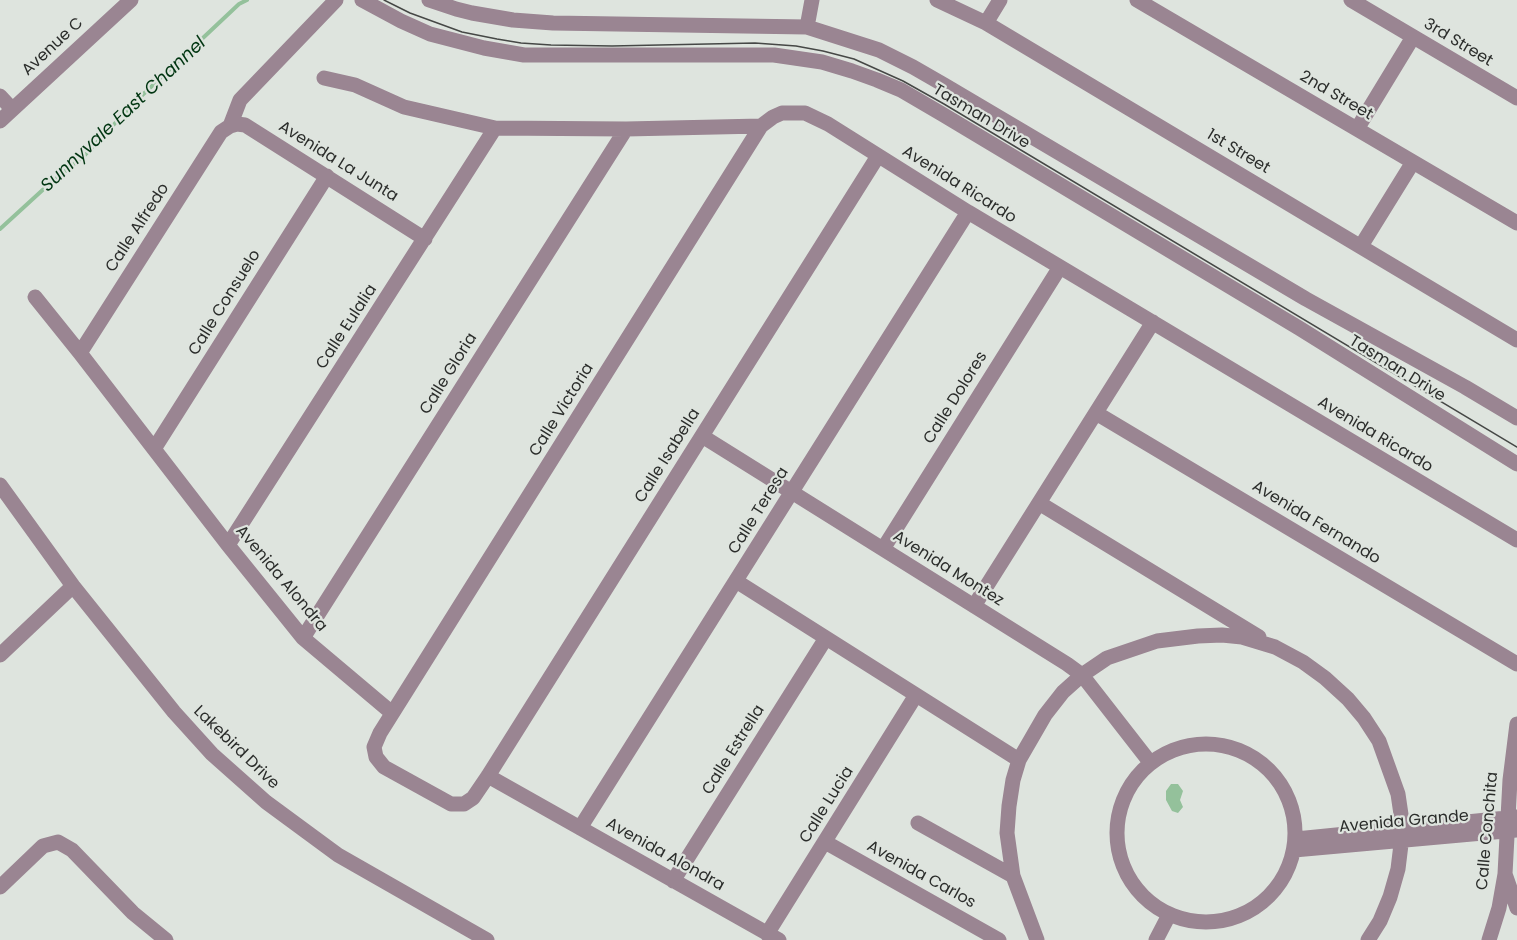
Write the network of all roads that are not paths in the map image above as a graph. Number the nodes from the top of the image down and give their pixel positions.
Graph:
1 (131, 0) edge
2 (336, 0) edge
3 (362, 0) edge
4 (429, 0) edge
5 (812, 0) edge
6 (937, 0) edge
7 (1000, 0) edge
8 (1137, 0) edge
9 (1351, 0) edge
10 (986, 23) junction
11 (807, 27) junction
12 (1413, 37) junction
13 (324, 78) dead end
14 (0, 96) edge
15 (1517, 98) edge
16 (12, 110) junction
17 (0, 121) edge
18 (230, 126) junction
19 (761, 126) junction
20 (495, 128) junction
21 (626, 129) junction
22 (1357, 129) junction
23 (878, 156) junction
24 (1413, 162) junction
25 (327, 176) junction
26 (968, 212) junction
27 (1517, 223) edge
28 (424, 239) junction
29 (1361, 246) junction
30 (1060, 267) junction
31 (35, 297) dead end
32 (1153, 322) junction
33 (1517, 340) edge
34 (80, 352) junction
35 (1096, 413) junction
36 (1517, 418) edge
37 (702, 436) junction
38 (154, 449) junction
39 (1517, 464) edge
40 (0, 485) edge
41 (792, 492) junction
42 (1039, 503) junction
43 (1517, 540) edge
44 (228, 545) junction
45 (883, 549) junction
46 (736, 581) junction
47 (73, 586) junction
48 (974, 606) junction
49 (303, 638) junction
50 (826, 638) junction
51 (1275, 647) junction
52 (0, 655) edge
53 (1517, 664) edge
54 (1082, 675) junction
55 (916, 695) junction
56 (392, 713) junction
57 (1517, 724) edge
58 (1019, 760) junction
59 (1149, 761) junction
60 (488, 776) junction
61 (918, 823) dead end
62 (1512, 824) edge
63 (580, 828) junction
64 (1402, 834) junction
65 (825, 842) junction
66 (1295, 844) junction
67 (1504, 874) junction
68 (1013, 876) junction
69 (673, 881) junction
70 (0, 887) edge
71 (1517, 908) edge
72 (1169, 915) junction
73 (773, 937) edge
74 (166, 940) edge
75 (487, 940) edge
76 (999, 940) edge
77 (1037, 940) edge
78 (1156, 940) edge
79 (1368, 940) edge
80 (1489, 940) edge

1 - 16 street, Avenue C
2 - 18 street, Calle Alfredo
3 - 39 street, Tasman Drive
4 - 11 street, Tasman Drive
5 - 11 street
6 - 10 street, 1st Street
7 - 10 street
8 - 22 street, 2nd Street
9 - 12 street, 3rd Street
10 - 29 street, 1st Street
11 - 36 street, Tasman Drive
12 - 15 street, 3rd Street
12 - 22 street
13 - 20 street, Avenida Ricardo
14 - 16 street
16 - 17 street, Avenue C
18 - 25 street, Avenida La Junta
18 - 34 street, Calle Alfredo
19 - 21 street, Avenida Ricardo
19 - 23 street, Avenida Ricardo
19 - 56 street, Calle Victoria
20 - 21 street, Avenida Ricardo
20 - 28 street, Calle Eulalia
21 - 49 street, Calle Gloria
22 - 24 street, 2nd Street
23 - 26 street, Avenida Ricardo
23 - 37 street, Calle Isabella
24 - 27 street, 2nd Street
24 - 29 street
25 - 28 street, Avenida La Junta
25 - 38 street, Calle Consuelo
26 - 30 street, Avenida Ricardo
26 - 41 street, Calle Teresa
28 - 44 street, Calle Eulalia
29 - 33 street, 1st Street
30 - 32 street, Avenida Ricardo
30 - 45 street, Calle Dolores
31 - 34 street, Avenida Alondra
32 - 35 street
32 - 43 street, Avenida Ricardo
34 - 38 street, Avenida Alondra
35 - 42 street
35 - 53 street, Avenida Fernando
37 - 41 street, Avenida Montez
37 - 60 street, Calle Isabella
38 - 44 street, Avenida Alondra
40 - 47 street, Lakebird Drive
41 - 45 street, Avenida Montez
41 - 46 street, Calle Teresa
42 - 48 street
42 - 51 street
44 - 49 street, Avenida Alondra
45 - 48 street, Avenida Montez
46 - 50 street
46 - 63 street, Calle Teresa
47 - 52 street
47 - 75 street, Lakebird Drive
48 - 54 street, Avenida Montez
49 - 56 street, Avenida Alondra
50 - 55 street
50 - 69 street, Calle Estrella
51 - 54 street
51 - 64 street
54 - 58 street
54 - 59 street, Avenida Montez
55 - 58 street
55 - 65 street, Calle Lucia
56 - 60 street
57 - 62 street, Calle Conchita
58 - 68 street
59 - 66 street
59 - 72 street
60 - 63 street, Avenida Alondra
61 - 68 street
62 - 64 street, Avenida Grande
62 - 67 street, Calle Conchita
63 - 69 street, Avenida Alondra
64 - 66 street, Avenida Grande
64 - 79 street
65 - 73 street, Calle Lucia
65 - 76 street, Avenida Carlos
66 - 72 street
67 - 71 street
67 - 80 street, Calle Conchita
68 - 77 street
69 - 73 street, Avenida Alondra
70 - 74 street
72 - 78 street

